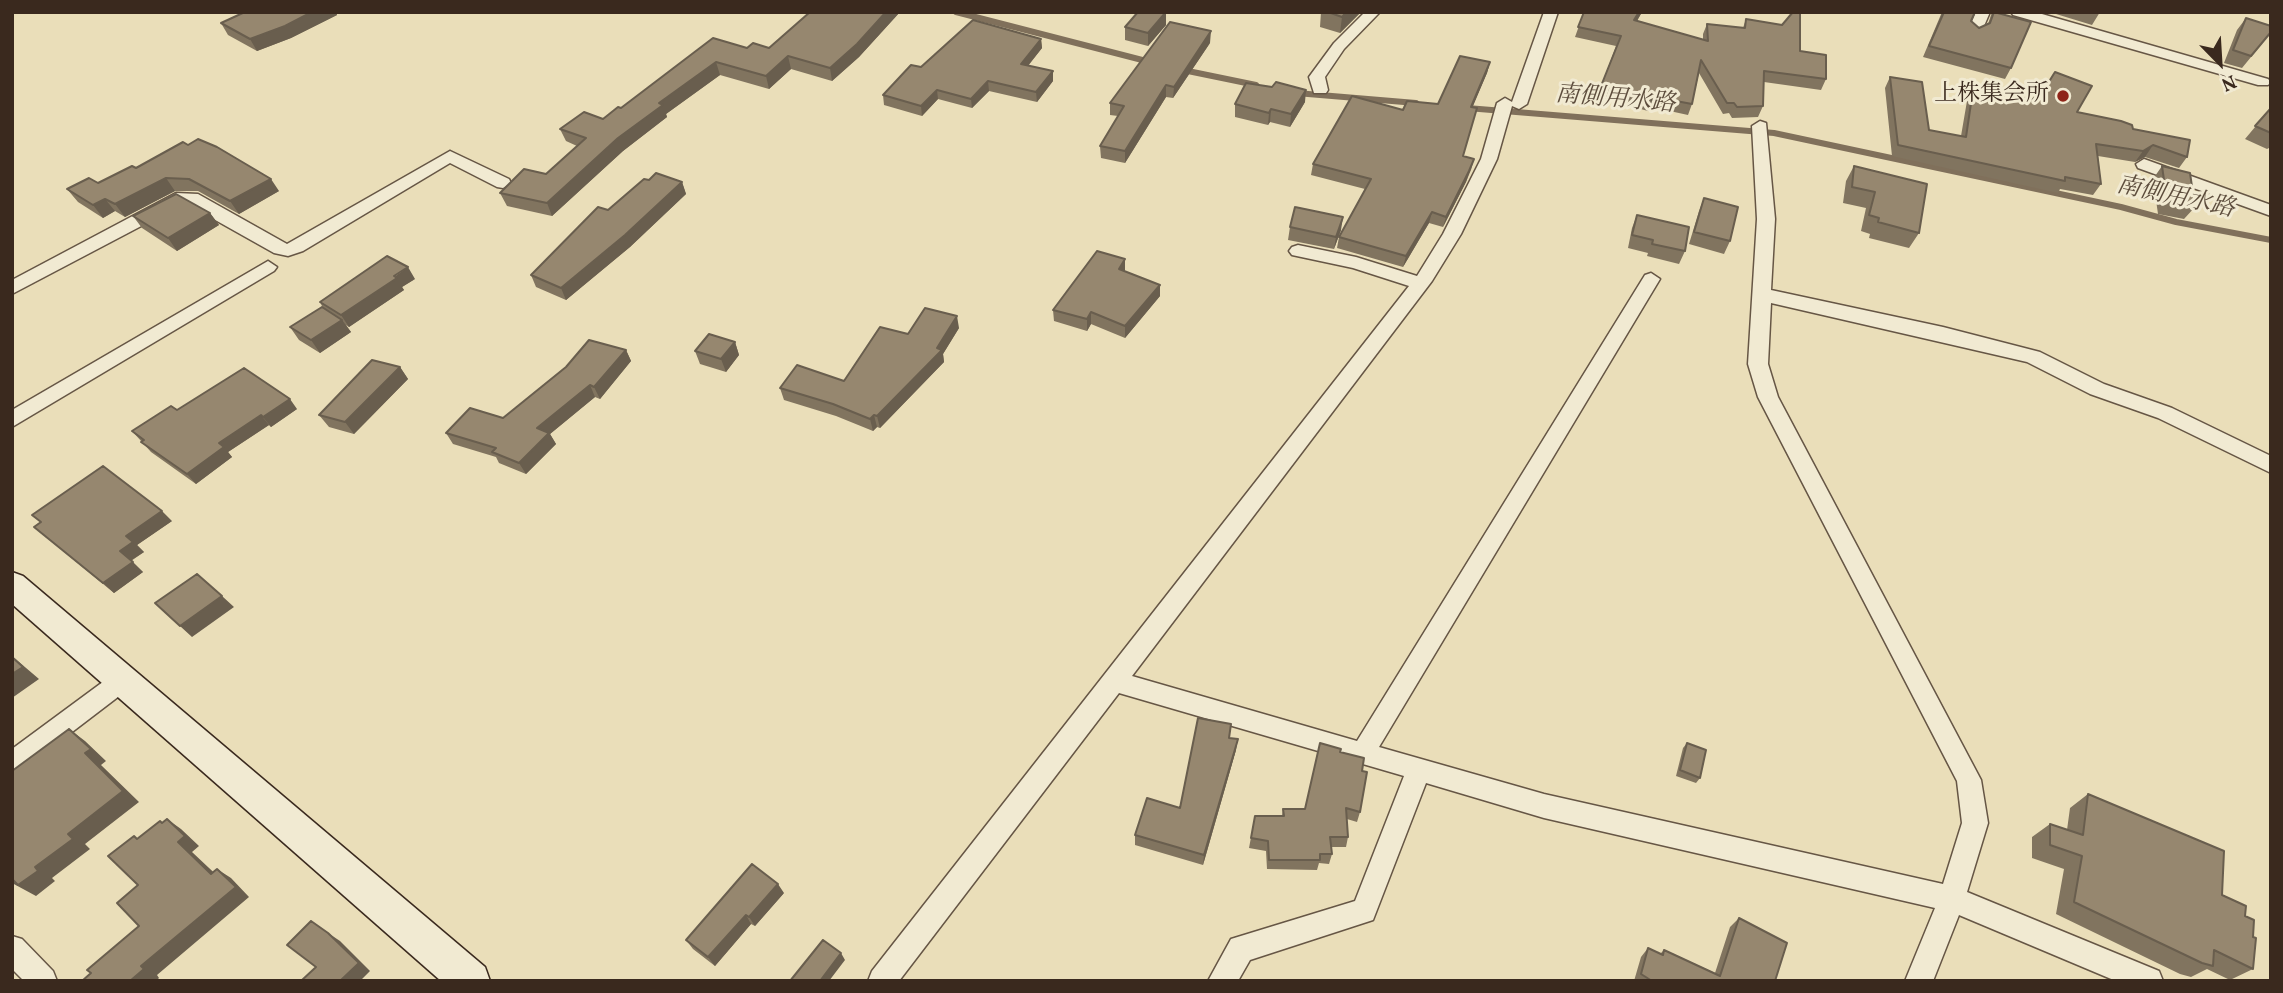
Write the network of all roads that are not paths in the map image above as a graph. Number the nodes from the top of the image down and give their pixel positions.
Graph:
1 (1373, 12) edge
2 (1551, 12) edge
3 (1983, 12) edge
4 (2018, 12) edge
5 (2037, 15) edge
6 (1974, 33) edge
7 (2263, 82) dead end
8 (1320, 90) dead end
9 (1760, 126) dead end
10 (2144, 164) edge
11 (503, 183) dead end
12 (2271, 211) edge
13 (1298, 251) dead end
14 (268, 267) dead end
15 (1651, 279) dead end
16 (1421, 284) junction
17 (12, 288) edge
18 (1760, 294) junction
19 (12, 420) edge
20 (2271, 465) edge
21 (12, 585) edge
22 (123, 680) junction
23 (1114, 681) junction
24 (1362, 754) junction
25 (12, 763) edge
26 (1418, 771) junction
27 (1952, 899) junction
28 (14, 953) edge
29 (43, 981) edge
30 (471, 981) edge
31 (882, 981) edge
32 (1222, 981) edge
33 (1919, 981) edge
34 (2149, 981) edge

1 - 8 street
2 - 16 street
3 - 6 street
4 - 5 street
5 - 7 street
9 - 18 street
10 - 12 street
11 - 17 street
13 - 16 street
14 - 19 street
15 - 24 street
16 - 23 street
18 - 20 street
18 - 27 street
21 - 22 street
22 - 25 street
22 - 30 street
23 - 24 street
23 - 31 street
24 - 26 street
26 - 27 street
26 - 32 street
27 - 33 street
27 - 34 street
28 - 29 street

